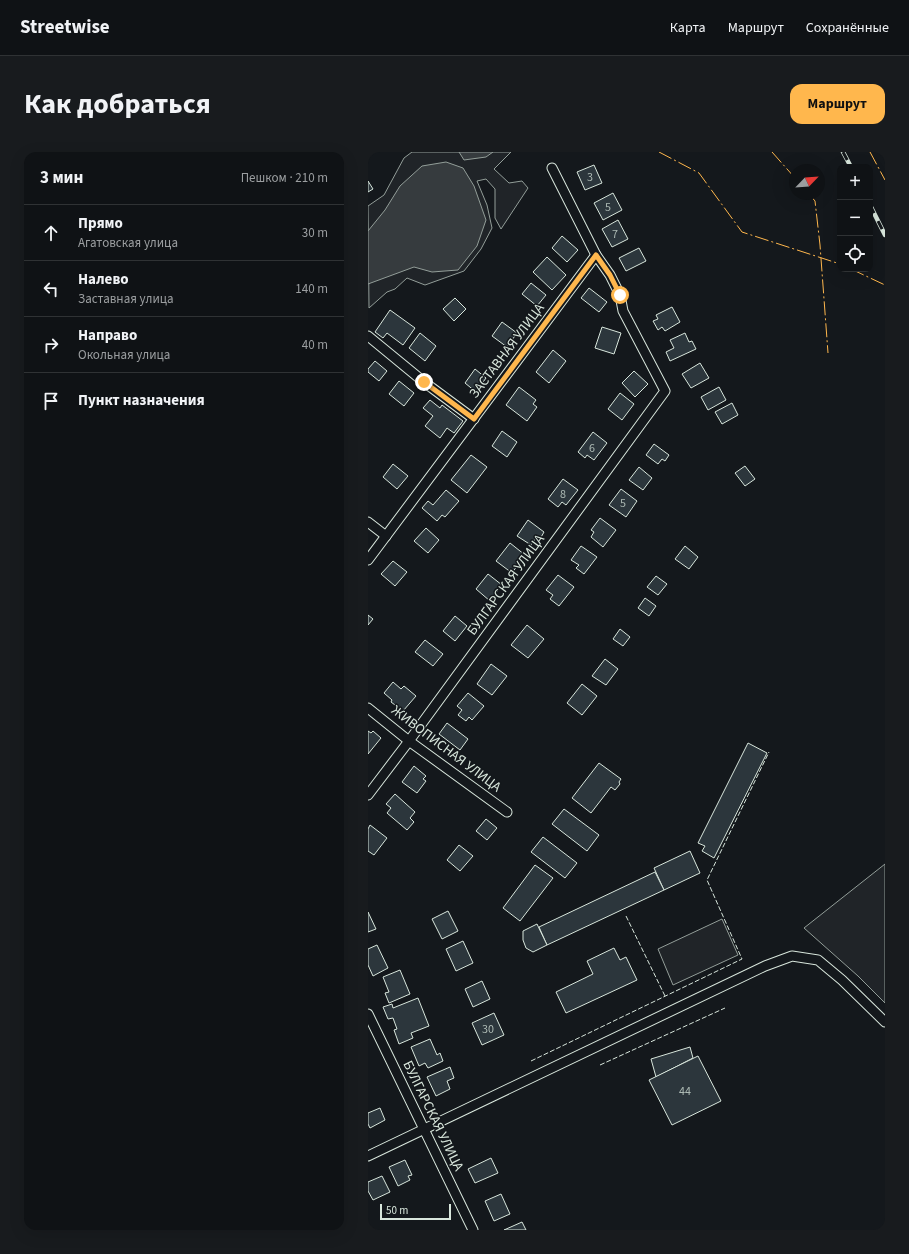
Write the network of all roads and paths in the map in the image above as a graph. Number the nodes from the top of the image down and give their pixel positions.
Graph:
1 (552, 168) dead end
2 (596, 255) junction
3 (368, 336) edge
4 (474, 419) junction
5 (368, 522) edge
6 (386, 536) junction
7 (368, 560) edge
8 (368, 708) edge
9 (409, 741) junction
10 (368, 795) edge
11 (507, 812) dead end
12 (368, 1014) edge
13 (885, 1022) edge
14 (424, 1129) junction
15 (368, 1156) edge
16 (473, 1230) edge

1 - 2 street
2 - 4 street, ЗАСТАВНАЯ УЛИЦА
2 - 9 street, БУЛГАРСКАЯ УЛИЦА
3 - 4 street
4 - 6 street, ЗАСТАВНАЯ УЛИЦА
5 - 6 street
6 - 7 street, ЗАСТАВНАЯ УЛИЦА
8 - 9 street, ЖИВОПИСНАЯ УЛИЦА
9 - 10 street, БУЛГАРСКАЯ УЛИЦА
9 - 11 street, ЖИВОПИСНАЯ УЛИЦА
12 - 14 street, БУЛГАРСКАЯ УЛИЦА
13 - 14 street
14 - 15 street
14 - 16 street, БУЛГАРСКАЯ УЛИЦА

